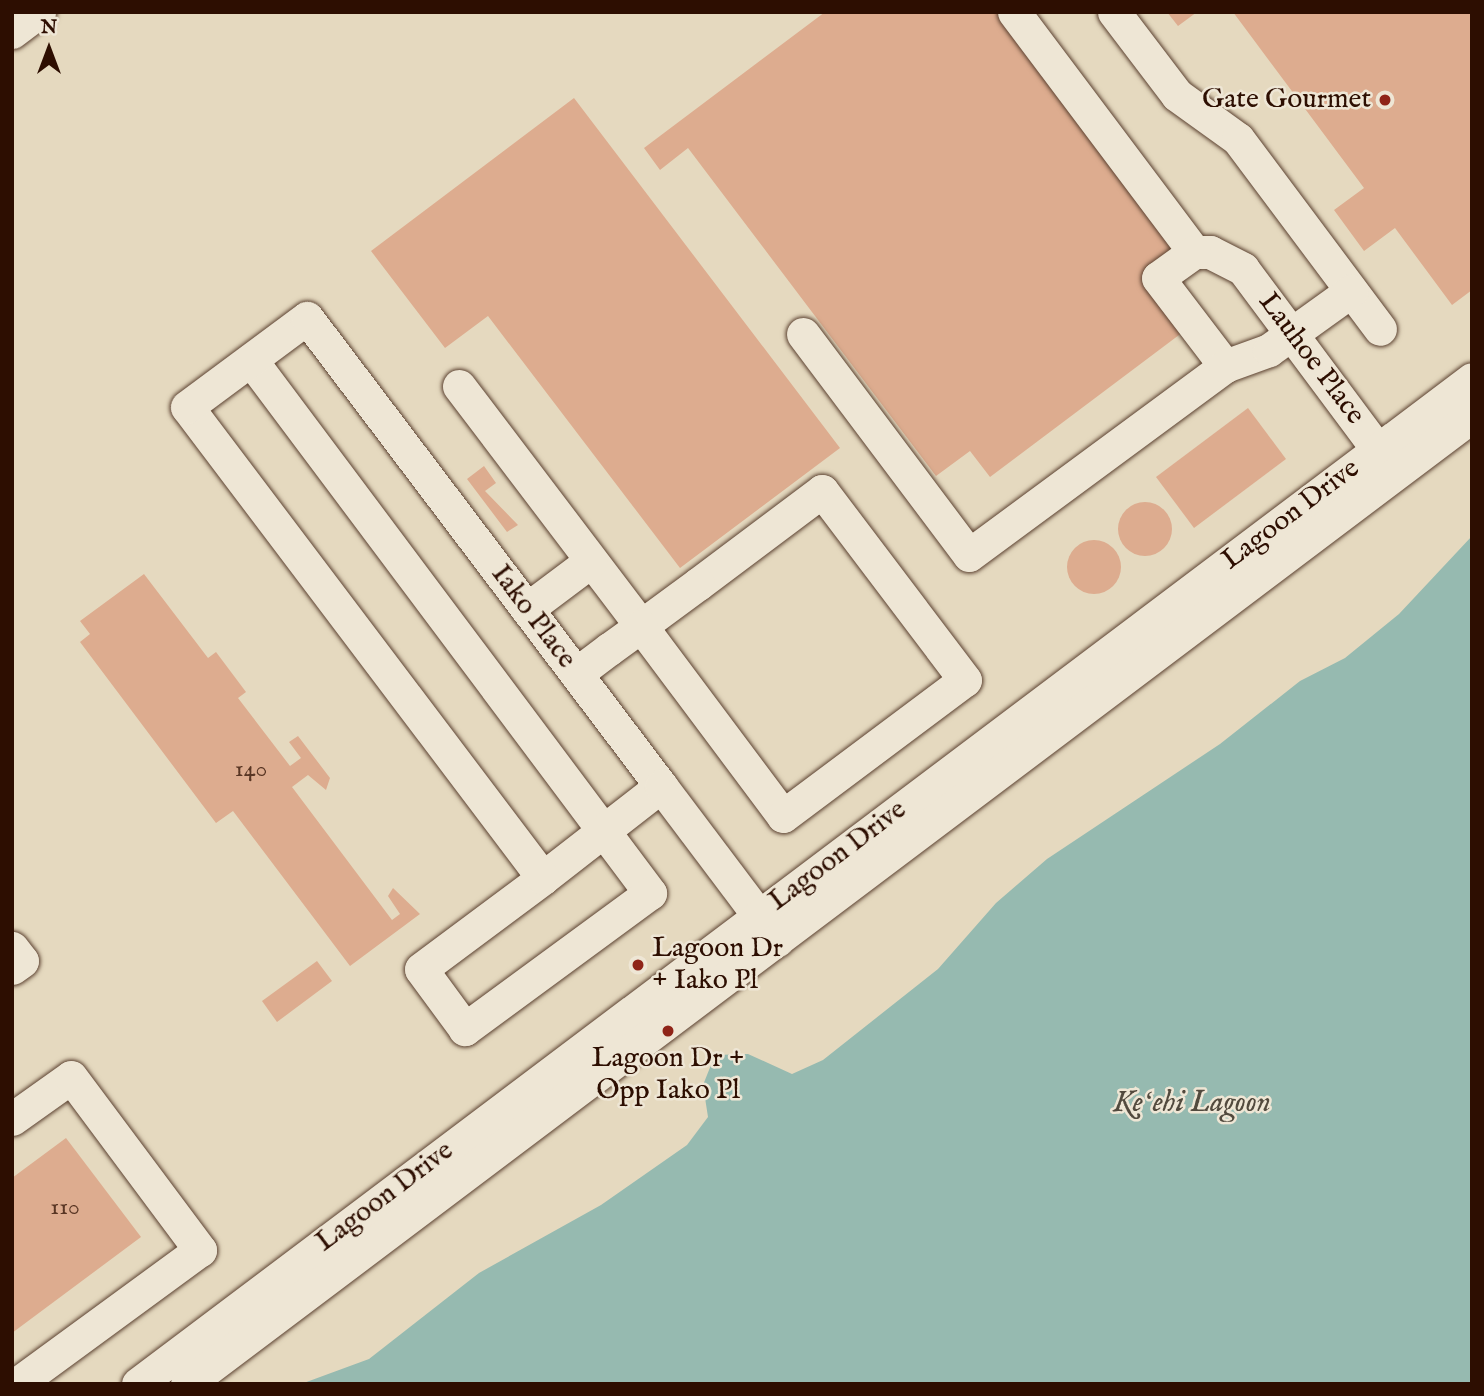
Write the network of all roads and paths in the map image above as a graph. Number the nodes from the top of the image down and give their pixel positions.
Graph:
1 (39, 12) edge
2 (1014, 12) edge
3 (1114, 12) edge
4 (12, 32) edge
5 (1194, 252) junction
6 (1351, 291) junction
7 (1380, 329) dead end
8 (803, 334) dead end
9 (1292, 334) junction
10 (251, 360) junction
11 (1225, 366) junction
12 (1472, 379) edge
13 (459, 386) dead end
14 (1472, 416) edge
15 (1387, 462) junction
16 (591, 561) junction
17 (527, 609) junction
18 (640, 626) junction
19 (576, 674) junction
20 (661, 786) junction
21 (603, 830) junction
22 (543, 878) junction
23 (768, 928) junction
24 (12, 948) edge
25 (12, 968) edge
26 (12, 1119) edge
27 (17, 1384) edge
28 (138, 1384) edge
29 (187, 1384) edge

1 - 4 street
2 - 5 street
3 - 6 street
5 - 9 street, Lauhoe Place
5 - 11 street
6 - 7 street
6 - 9 street
8 - 11 street
9 - 11 street
9 - 15 street, Lauhoe Place
10 - 17 street, Iako Place
10 - 21 street
10 - 22 street
12 - 15 street, Lagoon Drive
13 - 16 street
14 - 15 street, Lagoon Drive
15 - 23 street, Lagoon Drive
16 - 17 street
16 - 18 street
17 - 19 street, Iako Place
18 - 18 street
18 - 19 street
19 - 20 street, Iako Place
20 - 21 street
20 - 23 street, Iako Place
21 - 22 street
21 - 22 street
23 - 28 street, Lagoon Drive
23 - 29 street, Lagoon Drive
24 - 25 street
26 - 27 street

